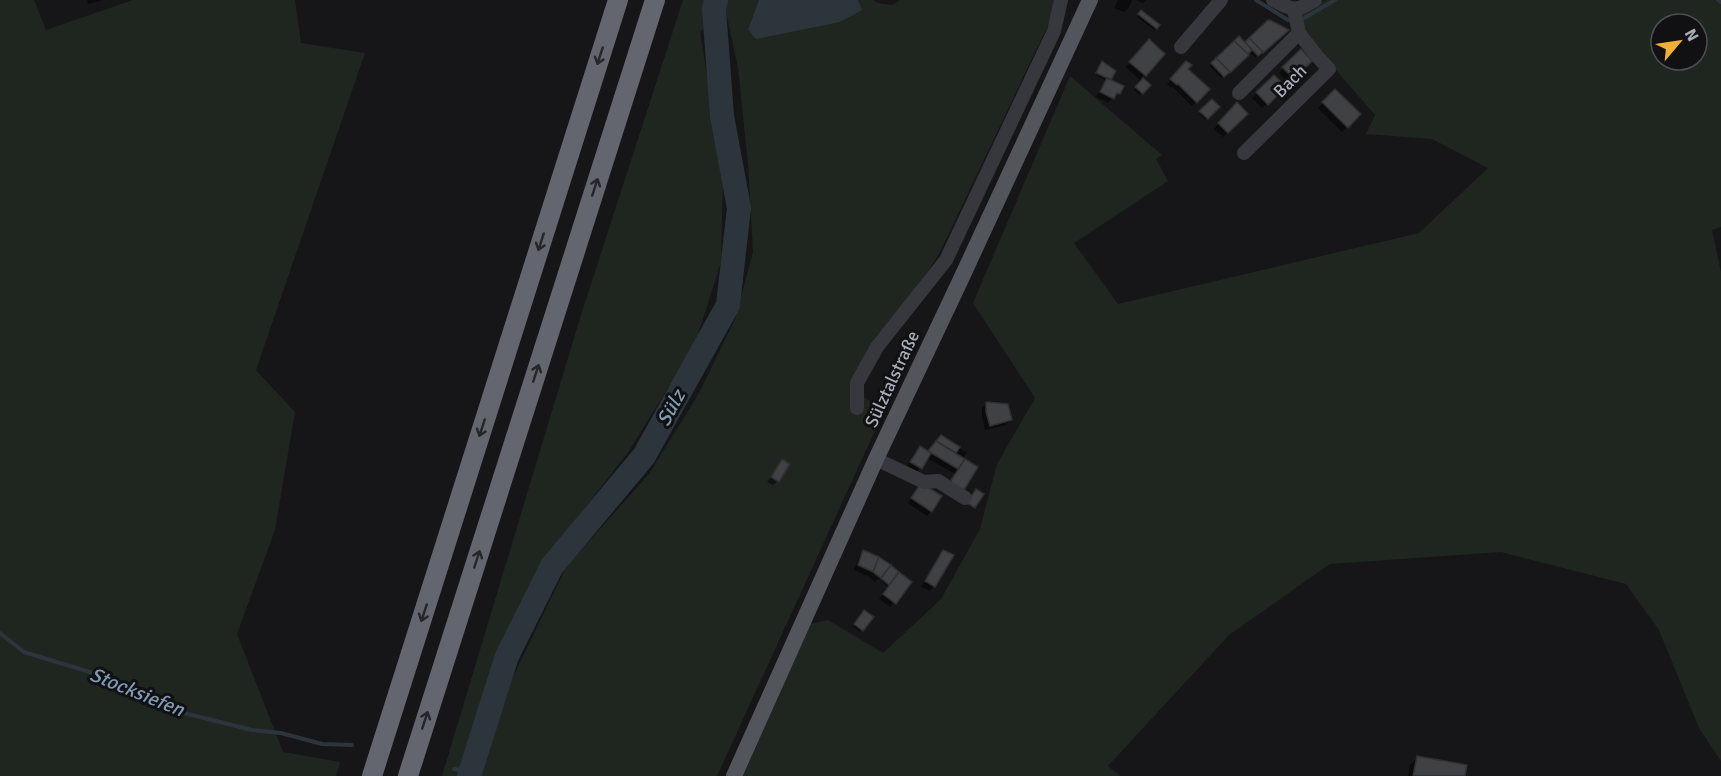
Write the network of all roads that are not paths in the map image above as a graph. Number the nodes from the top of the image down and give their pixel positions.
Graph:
1 (618, 0) edge
2 (655, 0) edge
3 (1061, 0) edge
4 (1090, 0) edge
5 (1221, 0) edge
6 (1273, 0) edge
7 (1315, 0) edge
8 (1294, 9) junction
9 (1299, 33) junction
10 (1181, 47) dead end
11 (1239, 93) dead end
12 (1244, 153) dead end
13 (858, 408) dead end
14 (876, 459) junction
15 (965, 498) dead end
16 (372, 776) edge
17 (408, 776) edge
18 (734, 776) edge

1 -> 16 highway
17 -> 2 highway
3 - 13 street
4 - 14 main road, Sülztalstraße
5 - 10 street
6 - 8 street
7 - 8 street
8 - 9 street, Bach
9 - 11 street, Bach
9 - 12 street, Bach
14 - 15 street
14 - 18 main road, Sülztalstraße

